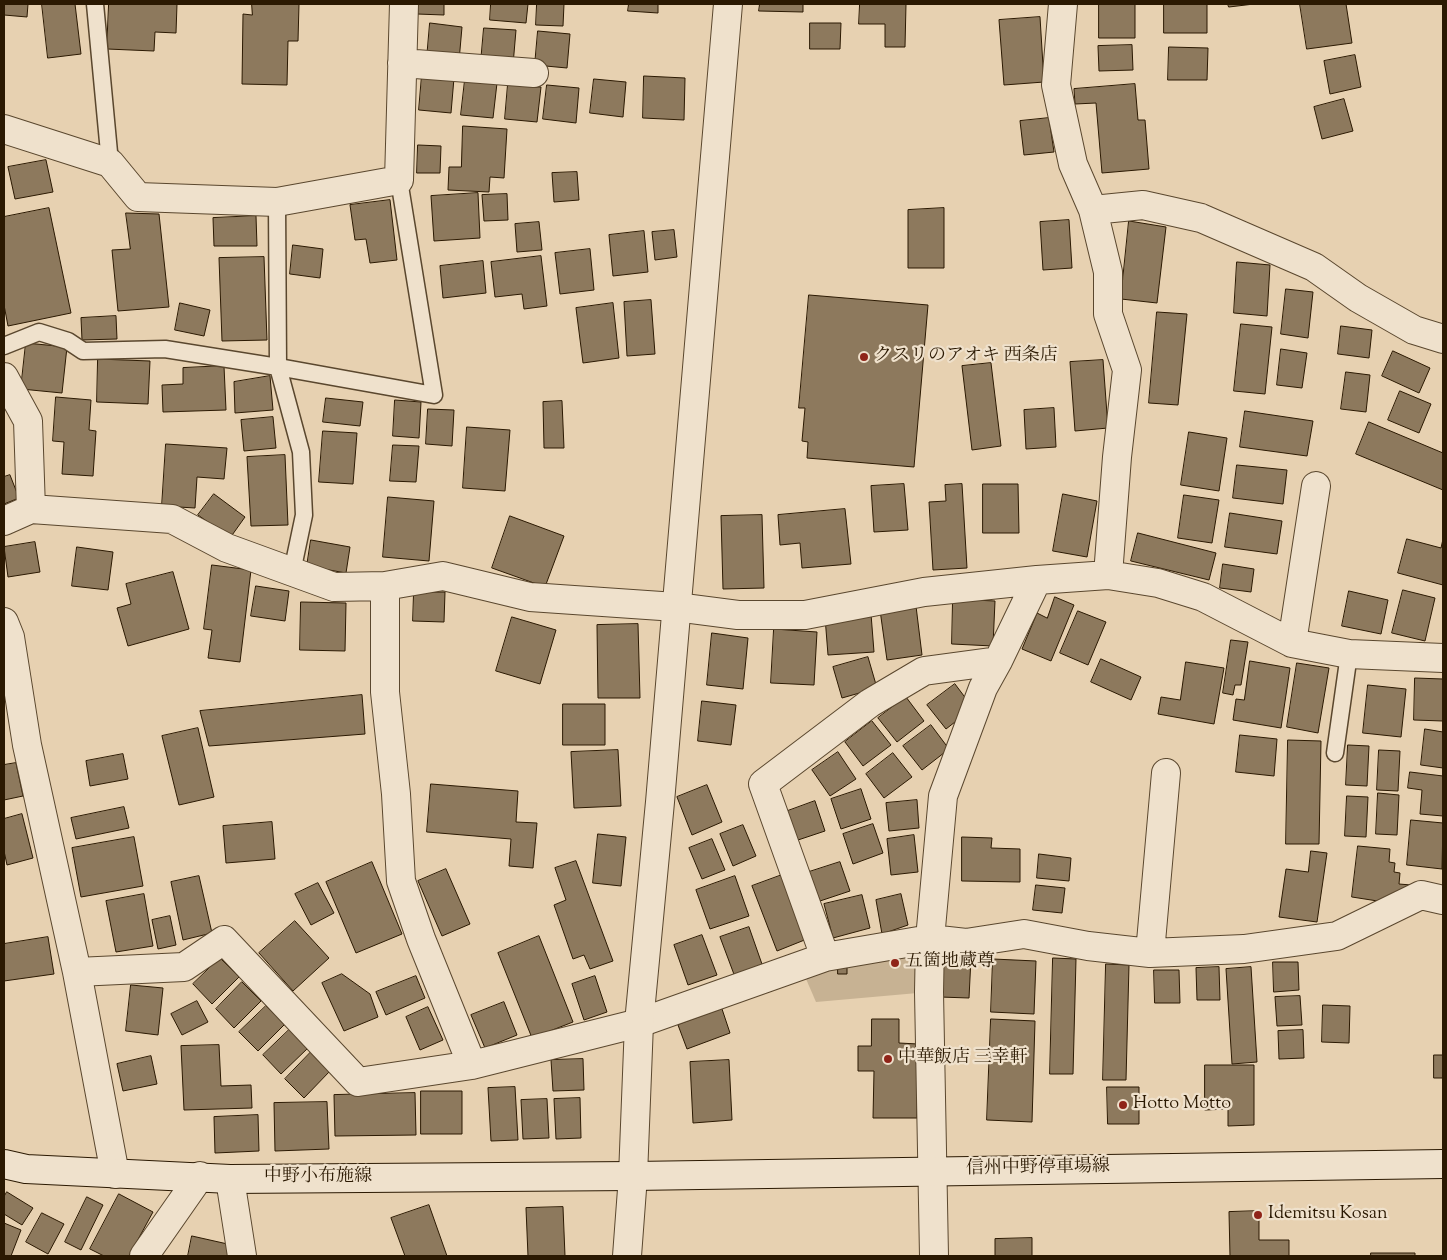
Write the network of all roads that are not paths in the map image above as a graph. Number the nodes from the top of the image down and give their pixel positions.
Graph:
1 (96, 4) edge
2 (404, 4) edge
3 (728, 4) edge
4 (1063, 4) edge
5 (402, 63) junction
6 (534, 74) dead end
7 (4, 129) edge
8 (110, 163) junction
9 (399, 180) junction
10 (277, 202) junction
11 (1093, 210) junction
12 (1443, 339) edge
13 (4, 346) edge
14 (278, 367) junction
15 (4, 377) edge
16 (1316, 486) dead end
17 (31, 509) junction
18 (4, 521) edge
19 (292, 572) junction
20 (1108, 575) junction
21 (1037, 580) junction
22 (385, 586) junction
23 (676, 607) junction
24 (4, 622) edge
25 (1292, 643) junction
26 (1349, 654) junction
27 (1443, 658) edge
28 (998, 661) junction
29 (15, 748) edge
30 (1335, 753) dead end
31 (1166, 773) dead end
32 (1443, 900) edge
33 (930, 939) junction
34 (1150, 953) junction
35 (825, 957) junction
36 (77, 972) junction
37 (639, 1023) junction
38 (472, 1065) junction
39 (4, 1164) edge
40 (1443, 1164) edge
41 (933, 1171) junction
42 (115, 1174) junction
43 (200, 1176) junction
44 (633, 1176) junction
45 (230, 1179) junction
46 (144, 1256) edge
47 (242, 1256) edge
48 (627, 1256) edge
49 (934, 1256) edge

1 - 8 lane
2 - 5 street
3 - 23 street
4 - 11 street
5 - 6 street
5 - 9 street
7 - 8 street
8 - 10 street
9 - 10 street
9 - 14 lane
10 - 14 lane
11 - 12 street
11 - 20 street
13 - 14 lane
14 - 19 lane
15 - 17 street
16 - 25 street
17 - 18 street
17 - 19 street
19 - 22 street
20 - 21 street
20 - 25 street
21 - 23 street
21 - 28 street
22 - 23 street
22 - 38 street
23 - 37 street
24 - 29 street
25 - 26 street
26 - 27 street
26 - 30 lane
28 - 33 street
28 - 35 street
29 - 36 street
31 - 34 street
32 - 34 street
33 - 34 street
33 - 35 street
33 - 41 street
35 - 37 street
36 - 38 street
36 - 42 street
37 - 38 street
37 - 44 street
39 - 42 street, 中野小布施線
40 - 41 street, 信州中野停車場線
41 - 44 street, 信州中野停車場線
41 - 49 street
42 - 43 street, 中野小布施線
43 - 45 street, 中野小布施線
43 - 46 street
44 - 45 street, 中野小布施線
44 - 48 street
45 - 47 street

